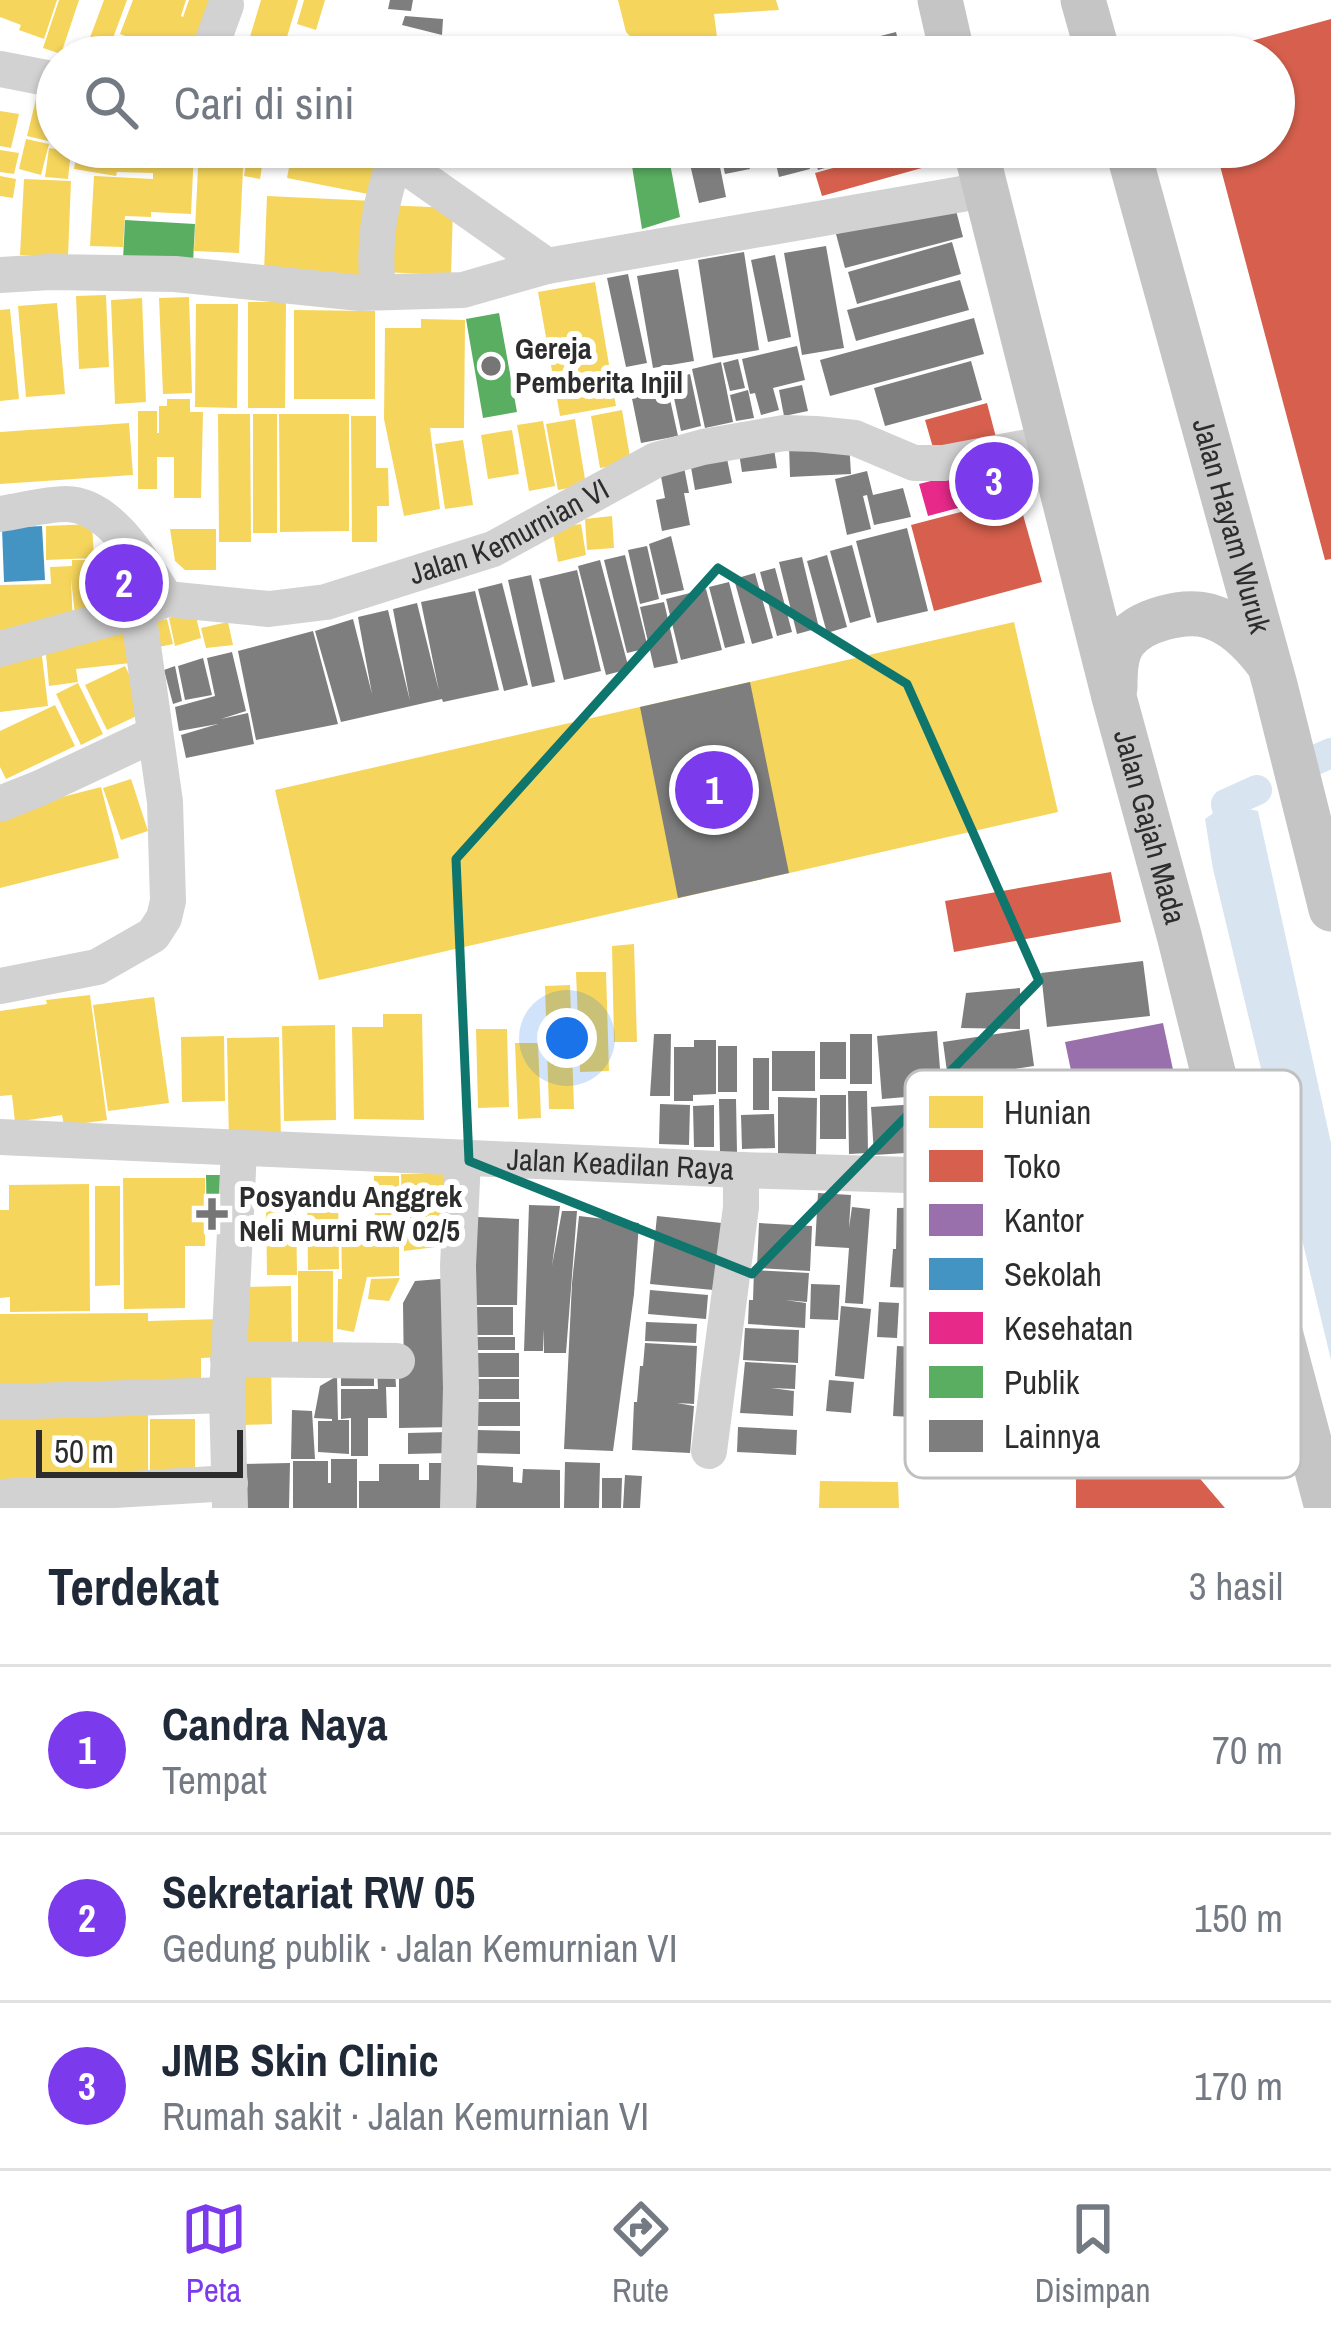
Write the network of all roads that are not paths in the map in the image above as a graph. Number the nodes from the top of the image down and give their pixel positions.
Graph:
1 (940, 0) edge
2 (1083, 0) edge
3 (226, 5) dead end
4 (215, 36) edge
5 (948, 36) edge
6 (1094, 36) edge
7 (0, 69) edge
8 (36, 76) edge
9 (380, 168) edge
10 (403, 168) edge
11 (980, 168) edge
12 (1133, 168) edge
13 (547, 266) junction
14 (0, 275) edge
15 (379, 292) junction
16 (1049, 443) junction
17 (0, 514) edge
18 (152, 605) junction
19 (0, 649) edge
20 (1270, 667) junction
21 (1114, 697) junction
22 (155, 734) junction
23 (1318, 795) edge
24 (0, 804) edge
25 (1331, 909) edge
26 (0, 986) edge
27 (1213, 1070) edge
28 (0, 1138) edge
29 (239, 1150) junction
30 (463, 1159) junction
31 (741, 1170) junction
32 (905, 1175) edge
33 (397, 1361) dead end
34 (228, 1377) junction
35 (0, 1402) edge
36 (1301, 1410) edge
37 (709, 1451) dead end
38 (230, 1496) edge
39 (0, 1497) edge
40 (91, 1500) edge
41 (458, 1508) edge
42 (1327, 1508) edge

1 - 5 main road
2 - 6 main road
3 - 4 street
7 - 8 street
9 - 15 street
10 - 13 street
11 - 13 street
11 - 16 main road, Jalan Gajah Mada
12 - 20 main road, Jalan Hayam Wuruk
13 - 15 street
14 - 15 street
16 - 18 street, Jalan Kemurnian VI
16 - 21 main road, Jalan Gajah Mada
17 - 18 street
18 - 19 street
18 - 22 street
20 - 21 main road
20 - 23 main road, Jalan Hayam Wuruk
21 - 27 main road, Jalan Gajah Mada
22 - 24 street
22 - 26 street
23 - 25 main road, Jalan Hayam Wuruk
28 - 29 street, Jalan Keadilan Raya
29 - 30 street, Jalan Keadilan Raya
29 - 34 street
30 - 31 street, Jalan Keadilan Raya
30 - 41 street
31 - 32 street, Jalan Keadilan Raya
31 - 37 street
33 - 34 street
34 - 35 street
34 - 38 street
36 - 42 main road, Jalan Gajah Mada
38 - 40 street
39 - 40 street

